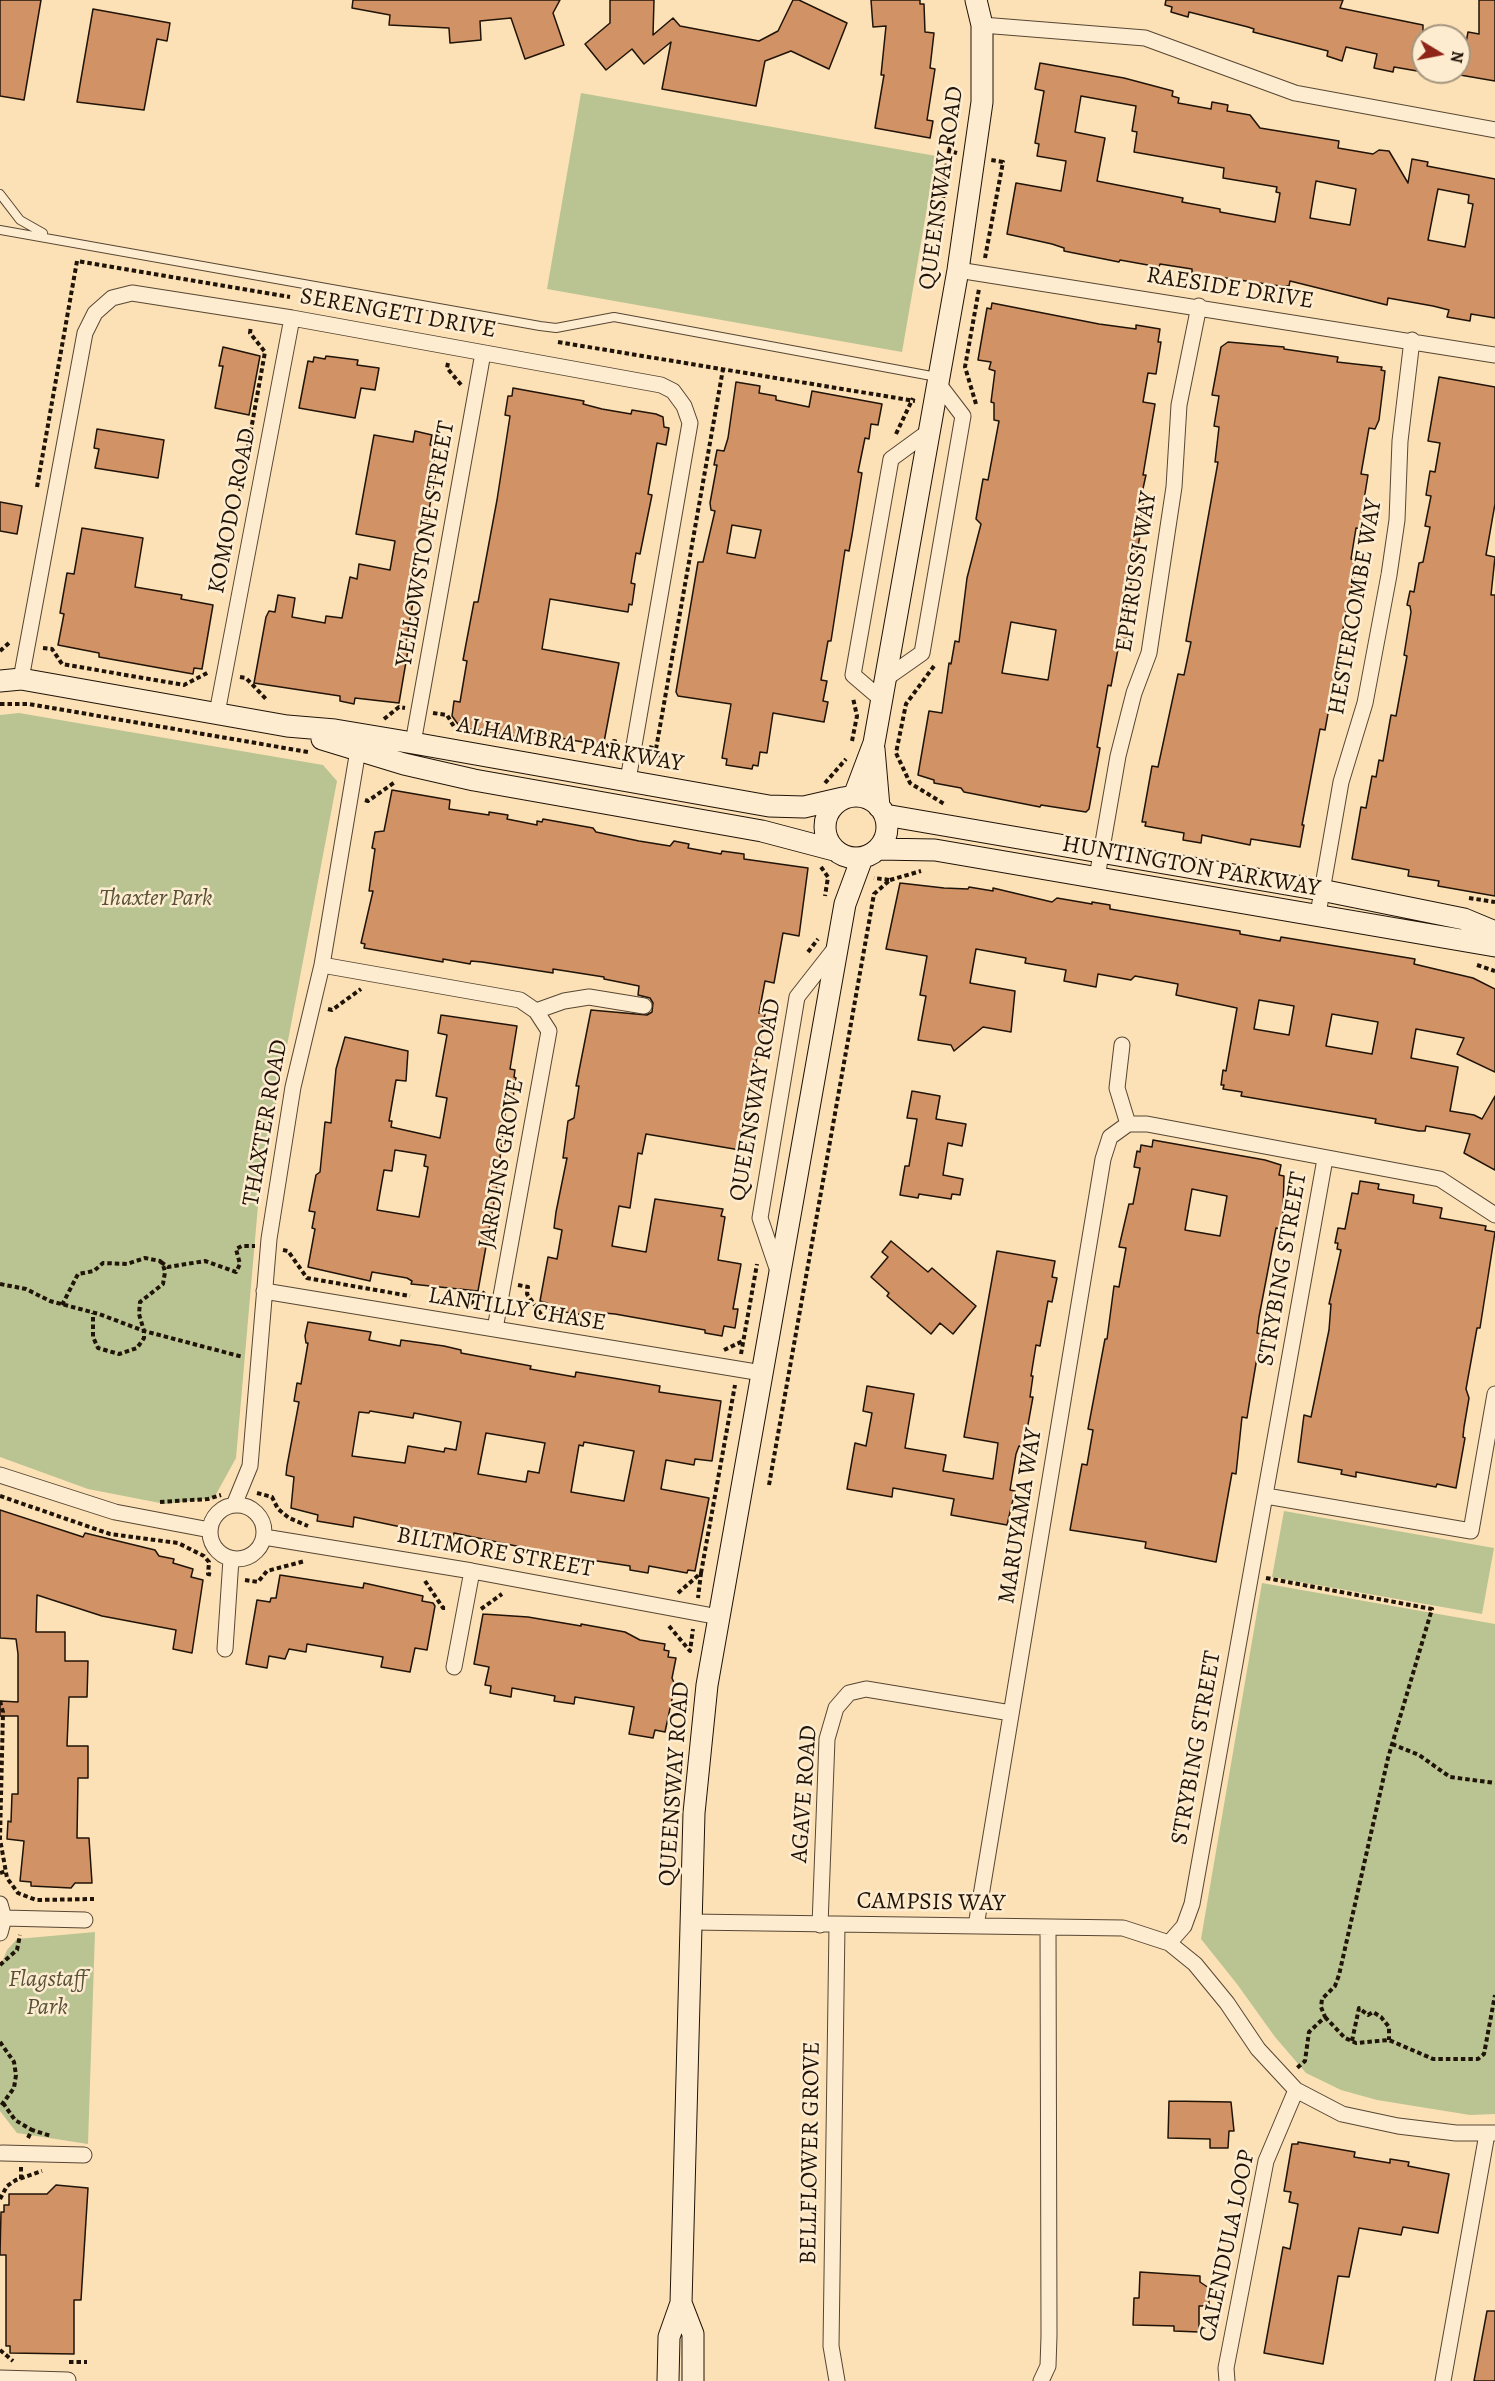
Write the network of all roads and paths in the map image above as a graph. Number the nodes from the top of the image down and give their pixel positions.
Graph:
1 (976, 0) edge
2 (982, 25) junction
3 (1495, 130) edge
4 (974, 156) junction
5 (0, 194) edge
6 (0, 230) edge
7 (942, 234) dead end
8 (58, 238) junction
9 (958, 270) junction
10 (982, 273) junction
11 (256, 291) junction
12 (291, 297) dead end
13 (1199, 306) junction
14 (253, 312) junction
15 (292, 318) junction
16 (548, 340) dead end
17 (1412, 340) junction
18 (483, 353) junction
19 (1495, 355) edge
20 (723, 369) junction
21 (931, 377) junction
22 (923, 402) junction
23 (978, 410) dead end
24 (928, 432) junction
25 (892, 441) dead end
26 (36, 493) dead end
27 (238, 501) dead end
28 (12, 631) dead end
29 (10, 643) junction
30 (27, 646) junction
31 (0, 651) edge
32 (940, 657) dead end
33 (210, 660) dead end
34 (208, 672) junction
35 (225, 675) junction
36 (21, 679) junction
37 (0, 681) edge
38 (883, 689) junction
39 (852, 696) dead end
40 (277, 702) dead end
41 (0, 704) edge
42 (419, 711) junction
43 (217, 713) junction
44 (382, 721) dead end
45 (287, 726) junction
46 (459, 735) dead end
47 (413, 743) junction
48 (874, 743) junction
49 (314, 745) junction
50 (634, 745) junction
51 (851, 746) dead end
52 (656, 748) junction
53 (358, 750) junction
54 (583, 754) dead end
55 (849, 756) dead end
56 (670, 773) dead end
57 (628, 780) junction
58 (405, 783) dead end
59 (820, 789) dead end
60 (848, 797) junction
61 (350, 798) junction
62 (948, 806) dead end
63 (882, 811) junction
64 (1101, 851) junction
65 (844, 861) junction
66 (1097, 877) junction
67 (1321, 890) junction
68 (1461, 897) dead end
69 (835, 901) junction
70 (1495, 902) edge
71 (1318, 914) junction
72 (820, 929) dead end
73 (1495, 933) edge
74 (838, 944) junction
75 (1495, 946) edge
76 (804, 958) dead end
77 (321, 965) junction
78 (369, 991) dead end
79 (644, 1006) dead end
80 (312, 1007) junction
81 (536, 1011) junction
82 (1122, 1045) dead end
83 (1128, 1124) junction
84 (1325, 1159) junction
85 (1495, 1215) edge
86 (265, 1245) junction
87 (754, 1253) dead end
88 (161, 1262) junction
89 (779, 1274) junction
90 (503, 1282) junction
91 (0, 1284) edge
92 (264, 1291) junction
93 (422, 1298) dead end
94 (456, 1304) dead end
95 (62, 1305) junction
96 (93, 1313) junction
97 (555, 1322) dead end
98 (495, 1329) junction
99 (144, 1331) junction
100 (743, 1341) junction
101 (713, 1348) dead end
102 (247, 1358) dead end
103 (738, 1369) junction
104 (762, 1373) junction
105 (1495, 1394) edge
106 (0, 1475) edge
107 (769, 1485) dead end
108 (227, 1487) dead end
109 (1266, 1496) junction
110 (150, 1501) dead end
111 (234, 1505) junction
112 (210, 1530) junction
113 (264, 1537) junction
114 (231, 1559) junction
115 (472, 1571) junction
116 (701, 1573) dead end
117 (1260, 1577) dead end
118 (718, 1617) junction
119 (225, 1649) dead end
120 (454, 1667) dead end
121 (0, 1701) edge
122 (1011, 1713) junction
123 (1392, 1744) junction
124 (1495, 1783) edge
125 (6, 1871) junction
126 (0, 1873) edge
127 (93, 1899) dead end
128 (2, 1911) edge
129 (85, 1920) dead end
130 (691, 1922) junction
131 (820, 1925) junction
132 (837, 1925) junction
133 (976, 1926) junction
134 (1048, 1927) junction
135 (0, 1933) edge
136 (1169, 1943) junction
137 (1495, 1995) edge
138 (1325, 2017) junction
139 (1389, 2040) junction
140 (1352, 2041) junction
141 (0, 2042) edge
142 (1292, 2072) dead end
143 (1296, 2090) junction
144 (2, 2105) edge
145 (32, 2130) dead end
146 (1491, 2134) edge
147 (1, 2150) edge
148 (84, 2155) dead end
149 (52, 2171) dead end
150 (0, 2199) edge
151 (681, 2303) junction
152 (0, 2378) edge
153 (68, 2380) edge
154 (668, 2381) edge
155 (693, 2381) edge
156 (837, 2381) edge
157 (1041, 2381) edge
158 (1227, 2381) edge
159 (1443, 2381) edge

1 - 2 street, QUEENSWAY ROAD
2 - 3 street
2 - 4 street, QUEENSWAY ROAD
4 - 7 path
4 - 9 street, QUEENSWAY ROAD
4 - 10 path
5 - 8 lane
6 - 8 lane
8 - 21 lane
9 - 10 street, RAESIDE DRIVE
9 - 21 street, QUEENSWAY ROAD
10 - 13 street, RAESIDE DRIVE
10 - 23 path
11 - 12 path
11 - 14 path
11 - 26 path
13 - 17 street, RAESIDE DRIVE
13 - 64 street, EPHRUSSI WAY
14 - 15 street, SERENGETI DRIVE
14 - 27 path
14 - 30 street, SERENGETI DRIVE
15 - 18 street, SERENGETI DRIVE
15 - 35 street, KOMODO ROAD
16 - 20 path
17 - 19 street, RAESIDE DRIVE
17 - 67 street, HESTERCOMBE WAY
18 - 42 street, YELLOWSTONE STREET
18 - 50 street, SERENGETI DRIVE
20 - 22 path
20 - 52 path
21 - 22 street, QUEENSWAY ROAD
21 - 22 path
21 - 38 street
22 - 24 street, QUEENSWAY ROAD
22 - 25 path
24 - 38 street, QUEENSWAY ROAD
24 - 38 street
28 - 29 path
29 - 30 path
29 - 31 path
30 - 34 path
30 - 36 street, SERENGETI DRIVE
32 - 62 path
33 - 34 path
34 - 35 path
35 - 40 path
35 - 43 street, KOMODO ROAD
36 - 37 street, ALHAMBRA PARKWAY
36 - 43 street, ALHAMBRA PARKWAY
38 - 48 street, QUEENSWAY ROAD
39 - 51 path
41 - 49 path
42 - 44 path
42 - 46 path
42 - 47 street, YELLOWSTONE STREET
43 - 45 street, ALHAMBRA PARKWAY
45 - 47 street, ALHAMBRA PARKWAY
45 - 49 street, ALHAMBRA PARKWAY
47 - 57 street, ALHAMBRA PARKWAY
48 - 60 street, QUEENSWAY ROAD
48 - 63 street, QUEENSWAY ROAD
49 - 53 street, ALHAMBRA PARKWAY
50 - 52 path
50 - 54 path
50 - 57 street, SERENGETI DRIVE
52 - 56 path
53 - 61 street, THAXTER ROAD
53 - 65 street, ALHAMBRA PARKWAY
55 - 59 path
57 - 60 street, ALHAMBRA PARKWAY
58 - 61 path
60 - 63 street
60 - 65 street
61 - 77 street, THAXTER ROAD
63 - 64 street, HUNTINGTON PARKWAY
63 - 65 street
64 - 66 street, EPHRUSSI WAY
64 - 67 street, HUNTINGTON PARKWAY
65 - 66 street, HUNTINGTON PARKWAY
65 - 69 street, QUEENSWAY ROAD
65 - 69 path
65 - 107 path
66 - 71 street, HUNTINGTON PARKWAY
67 - 71 street, HESTERCOMBE WAY
67 - 73 street, HUNTINGTON PARKWAY
68 - 70 path
69 - 74 street, QUEENSWAY ROAD
71 - 75 street, HUNTINGTON PARKWAY
72 - 76 path
74 - 89 street, QUEENSWAY ROAD
74 - 89 street, QUEENSWAY ROAD
77 - 80 street, THAXTER ROAD
77 - 81 street
78 - 80 path
79 - 81 street
80 - 86 street, THAXTER ROAD
81 - 90 street, JARDINS GROVE
82 - 83 street
83 - 84 street
83 - 122 street, MARUYAMA WAY
84 - 85 street
84 - 109 street, STRYBING STREET
86 - 88 path
86 - 92 street, THAXTER ROAD
86 - 93 path
87 - 100 path
88 - 95 path
88 - 99 path
89 - 104 street, QUEENSWAY ROAD
90 - 94 path
90 - 97 path
90 - 98 street, JARDINS GROVE
91 - 95 path
92 - 98 street, LANTILLY CHASE
92 - 111 street, THAXTER ROAD
95 - 96 path
96 - 99 path
96 - 99 path
98 - 103 street, LANTILLY CHASE
99 - 102 path
100 - 101 path
100 - 103 path
103 - 104 street, LANTILLY CHASE
103 - 116 path
104 - 118 street, QUEENSWAY ROAD
105 - 109 street
106 - 112 street
108 - 110 path
109 - 136 street, STRYBING STREET
111 - 112 street
111 - 113 street
112 - 114 street
113 - 114 street
113 - 115 street, BILTMORE STREET
114 - 119 street
115 - 118 street, BILTMORE STREET
115 - 120 street
117 - 123 path
118 - 130 street, QUEENSWAY ROAD
121 - 125 path
122 - 131 street, AGAVE ROAD
122 - 133 street, MARUYAMA WAY
123 - 124 path
123 - 138 path
125 - 126 path
125 - 127 path
128 - 129 street
128 - 135 street
130 - 131 street, CAMPSIS WAY
130 - 151 street, QUEENSWAY ROAD
131 - 132 street, CAMPSIS WAY
132 - 133 street, CAMPSIS WAY
132 - 156 street, BELLFLOWER GROVE
133 - 134 street, CAMPSIS WAY
134 - 136 street, CAMPSIS WAY
134 - 157 street
136 - 143 street
137 - 139 path
138 - 140 path
138 - 142 path
139 - 140 path
139 - 140 path
141 - 144 path
143 - 146 street
143 - 158 street, CALENDULA LOOP
144 - 145 path
146 - 159 street
147 - 148 street
149 - 150 path
151 - 154 street, QUEENSWAY ROAD
151 - 155 street, QUEENSWAY ROAD
152 - 153 street

